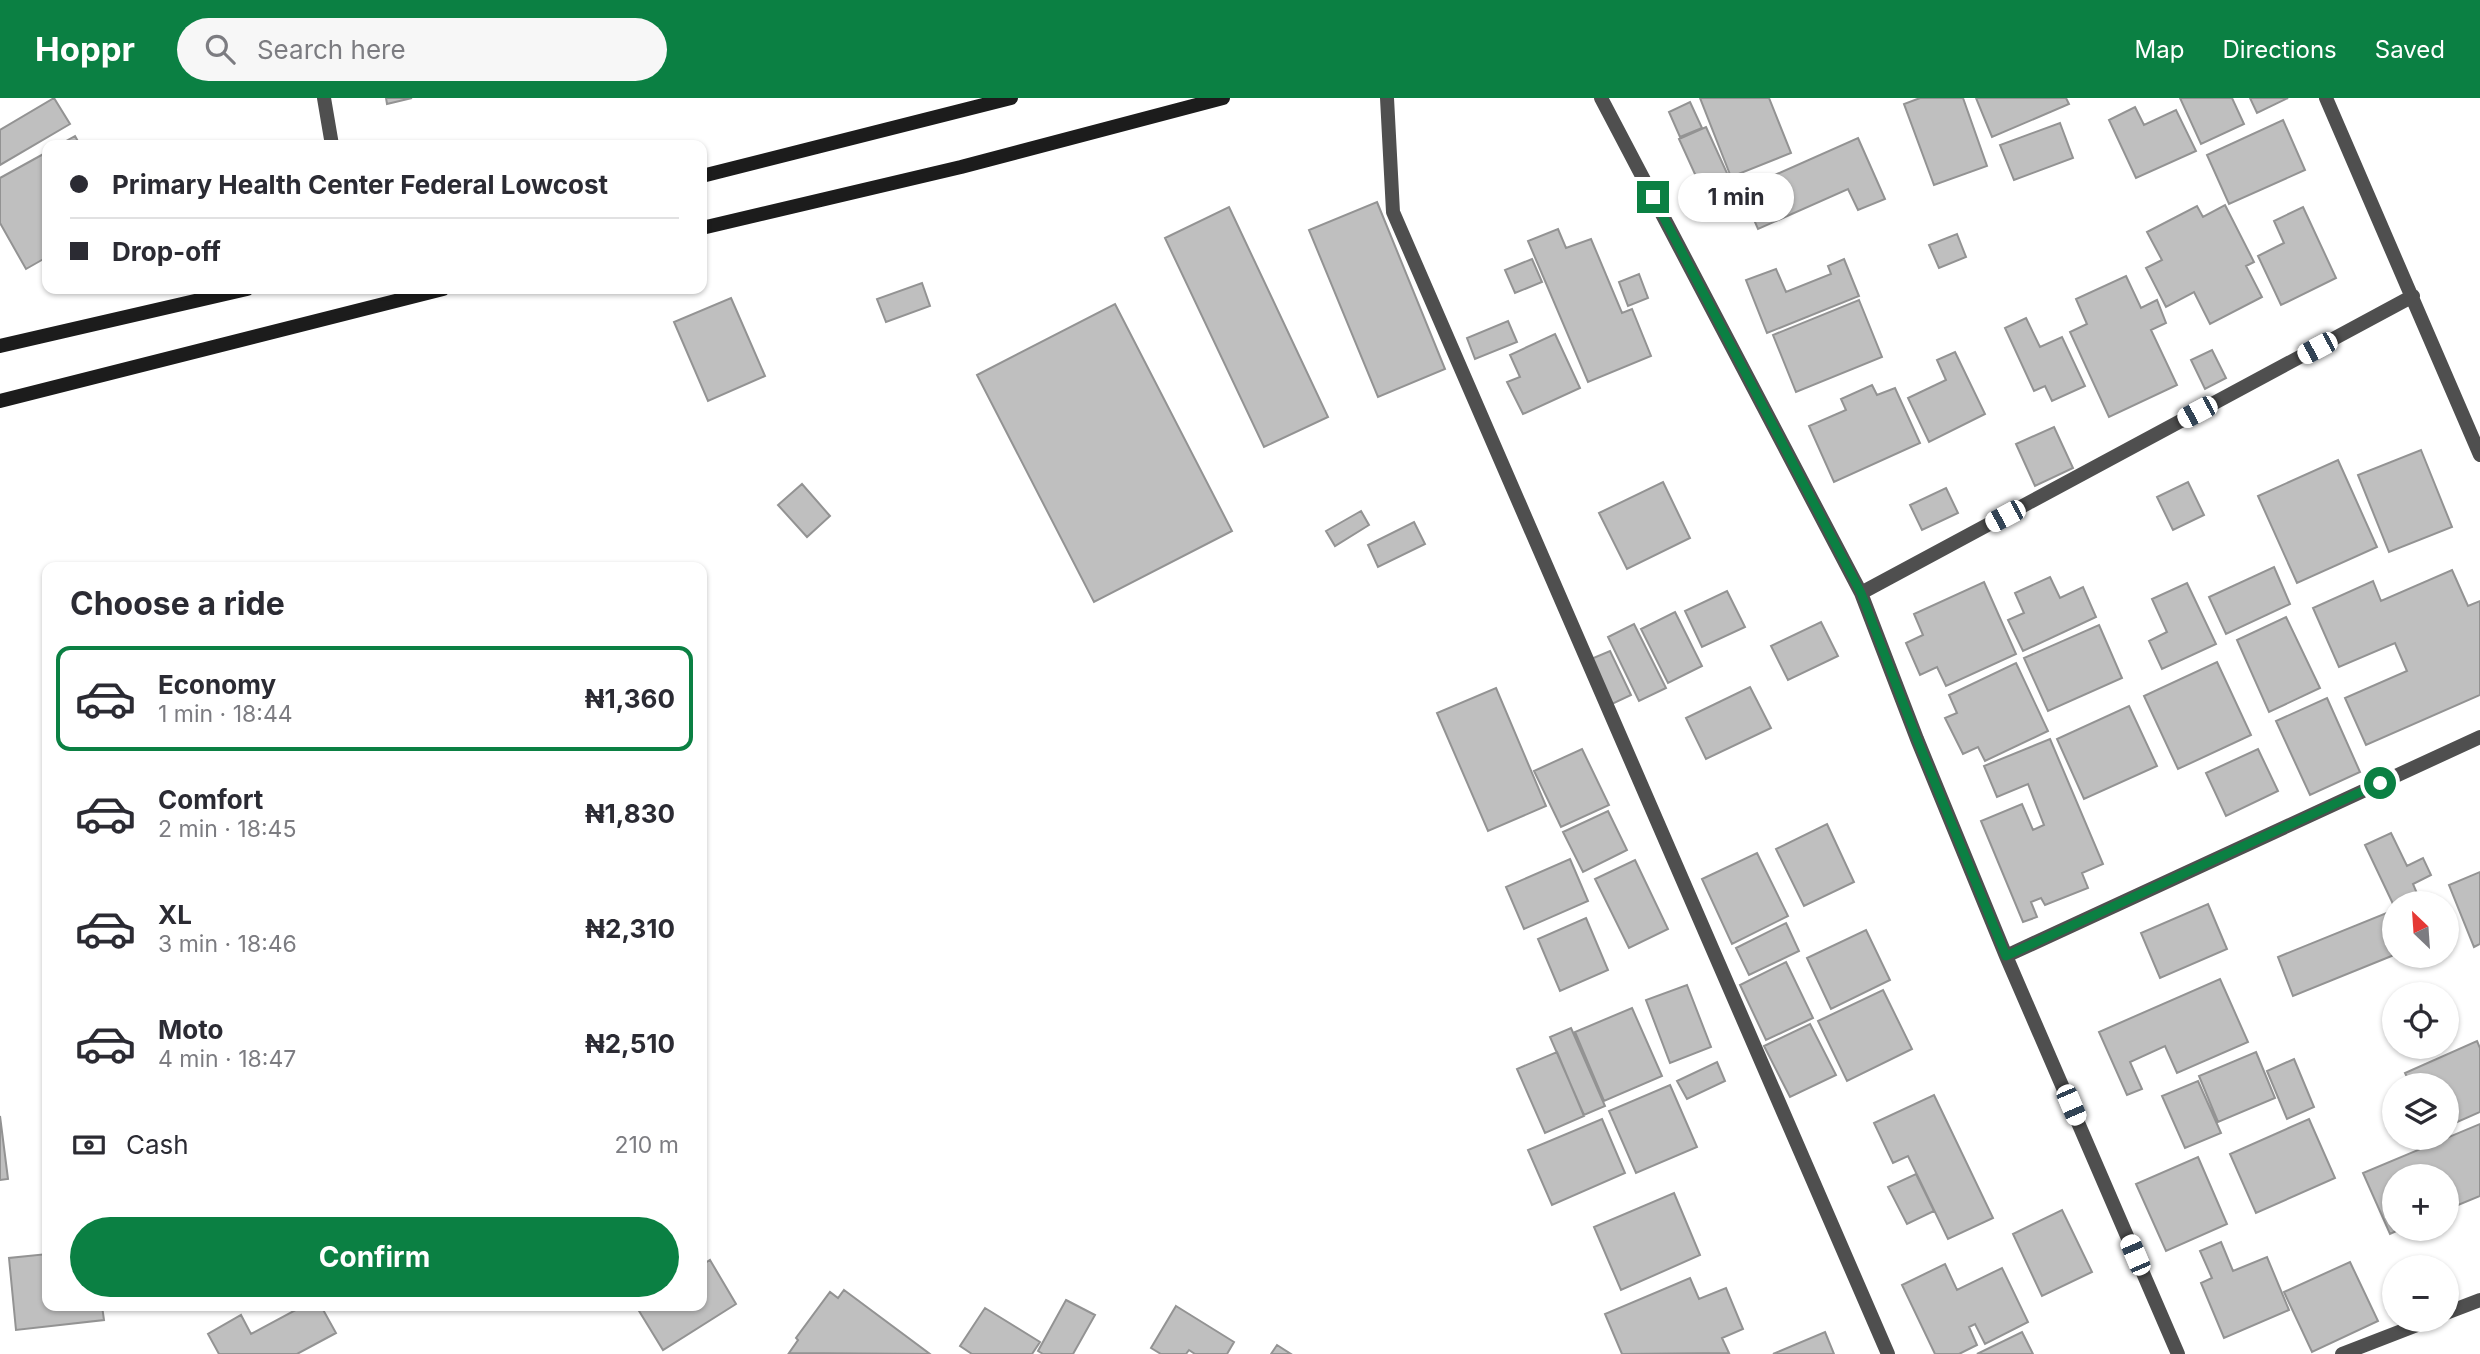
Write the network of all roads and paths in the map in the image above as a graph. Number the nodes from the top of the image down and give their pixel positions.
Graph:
1 (324, 98) edge
2 (1011, 98) edge
3 (1223, 98) edge
4 (1387, 98) edge
5 (1601, 98) edge
6 (2328, 98) edge
7 (331, 140) edge
8 (707, 175) edge
9 (707, 227) edge
10 (225, 294) edge
11 (423, 294) edge
12 (2413, 296) junction
13 (0, 346) edge
14 (0, 401) edge
15 (2480, 455) edge
16 (1861, 593) junction
17 (2480, 737) edge
18 (2006, 956) junction
19 (2480, 1300) edge
20 (2459, 1308) edge
21 (2399, 1332) edge
22 (1888, 1354) edge
23 (2178, 1354) edge
24 (2342, 1354) edge

1 - 7 street
2 - 8 street
3 - 9 street
4 - 22 street
5 - 16 street
6 - 12 street
10 - 13 street
11 - 14 street
12 - 15 street
12 - 16 street
16 - 18 street
17 - 18 street
18 - 23 street
19 - 20 street
21 - 24 street

